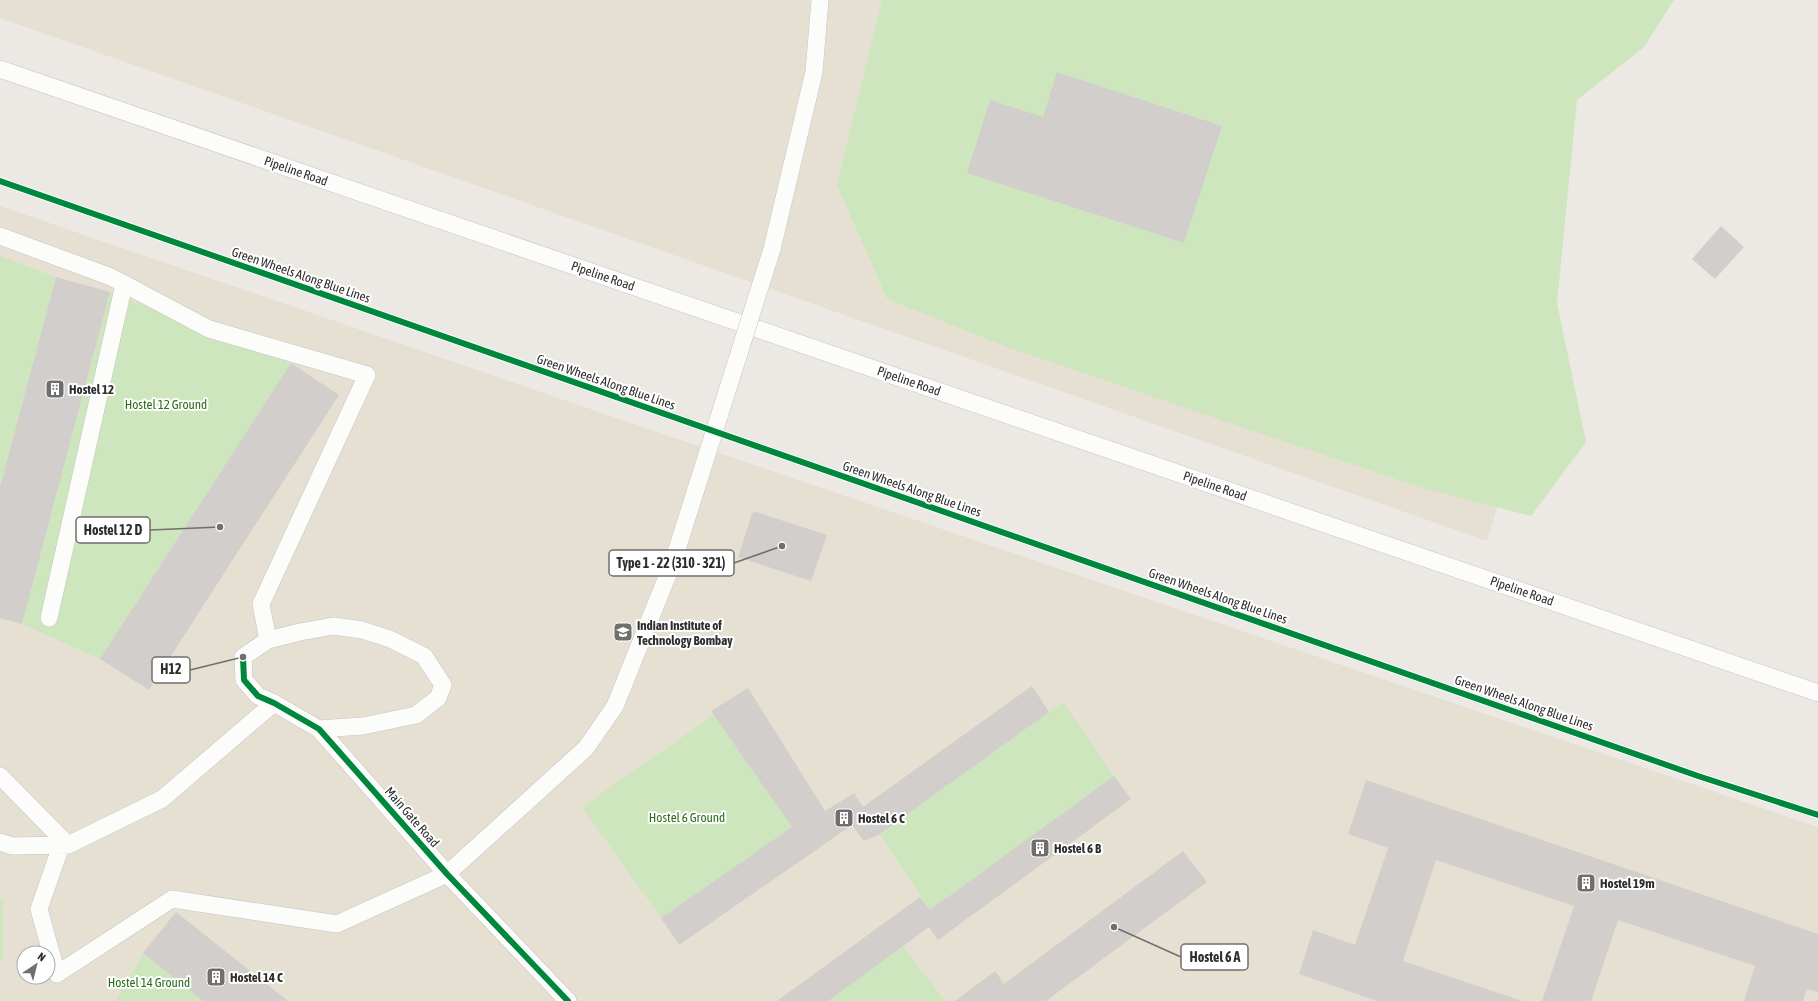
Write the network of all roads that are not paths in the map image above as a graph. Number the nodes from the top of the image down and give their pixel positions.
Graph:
1 (820, 0) edge
2 (0, 69) edge
3 (0, 236) edge
4 (124, 284) junction
5 (49, 618) dead end
6 (268, 640) junction
7 (1818, 693) edge
8 (274, 703) junction
9 (319, 729) junction
10 (0, 776) edge
11 (0, 842) edge
12 (64, 846) junction
13 (447, 874) junction
14 (568, 1001) edge

1 - 13 lane, bridge
2 - 7 lane, Pipeline Road
3 - 4 lane
4 - 5 lane
4 - 6 lane
6 - 8 lane, Main Gate Road
6 - 9 lane
8 - 9 lane, Main Gate Road
8 - 12 lane
9 - 13 lane, Main Gate Road
10 - 12 lane
11 - 12 lane
12 - 13 lane
13 - 14 lane, Main Gate Road

